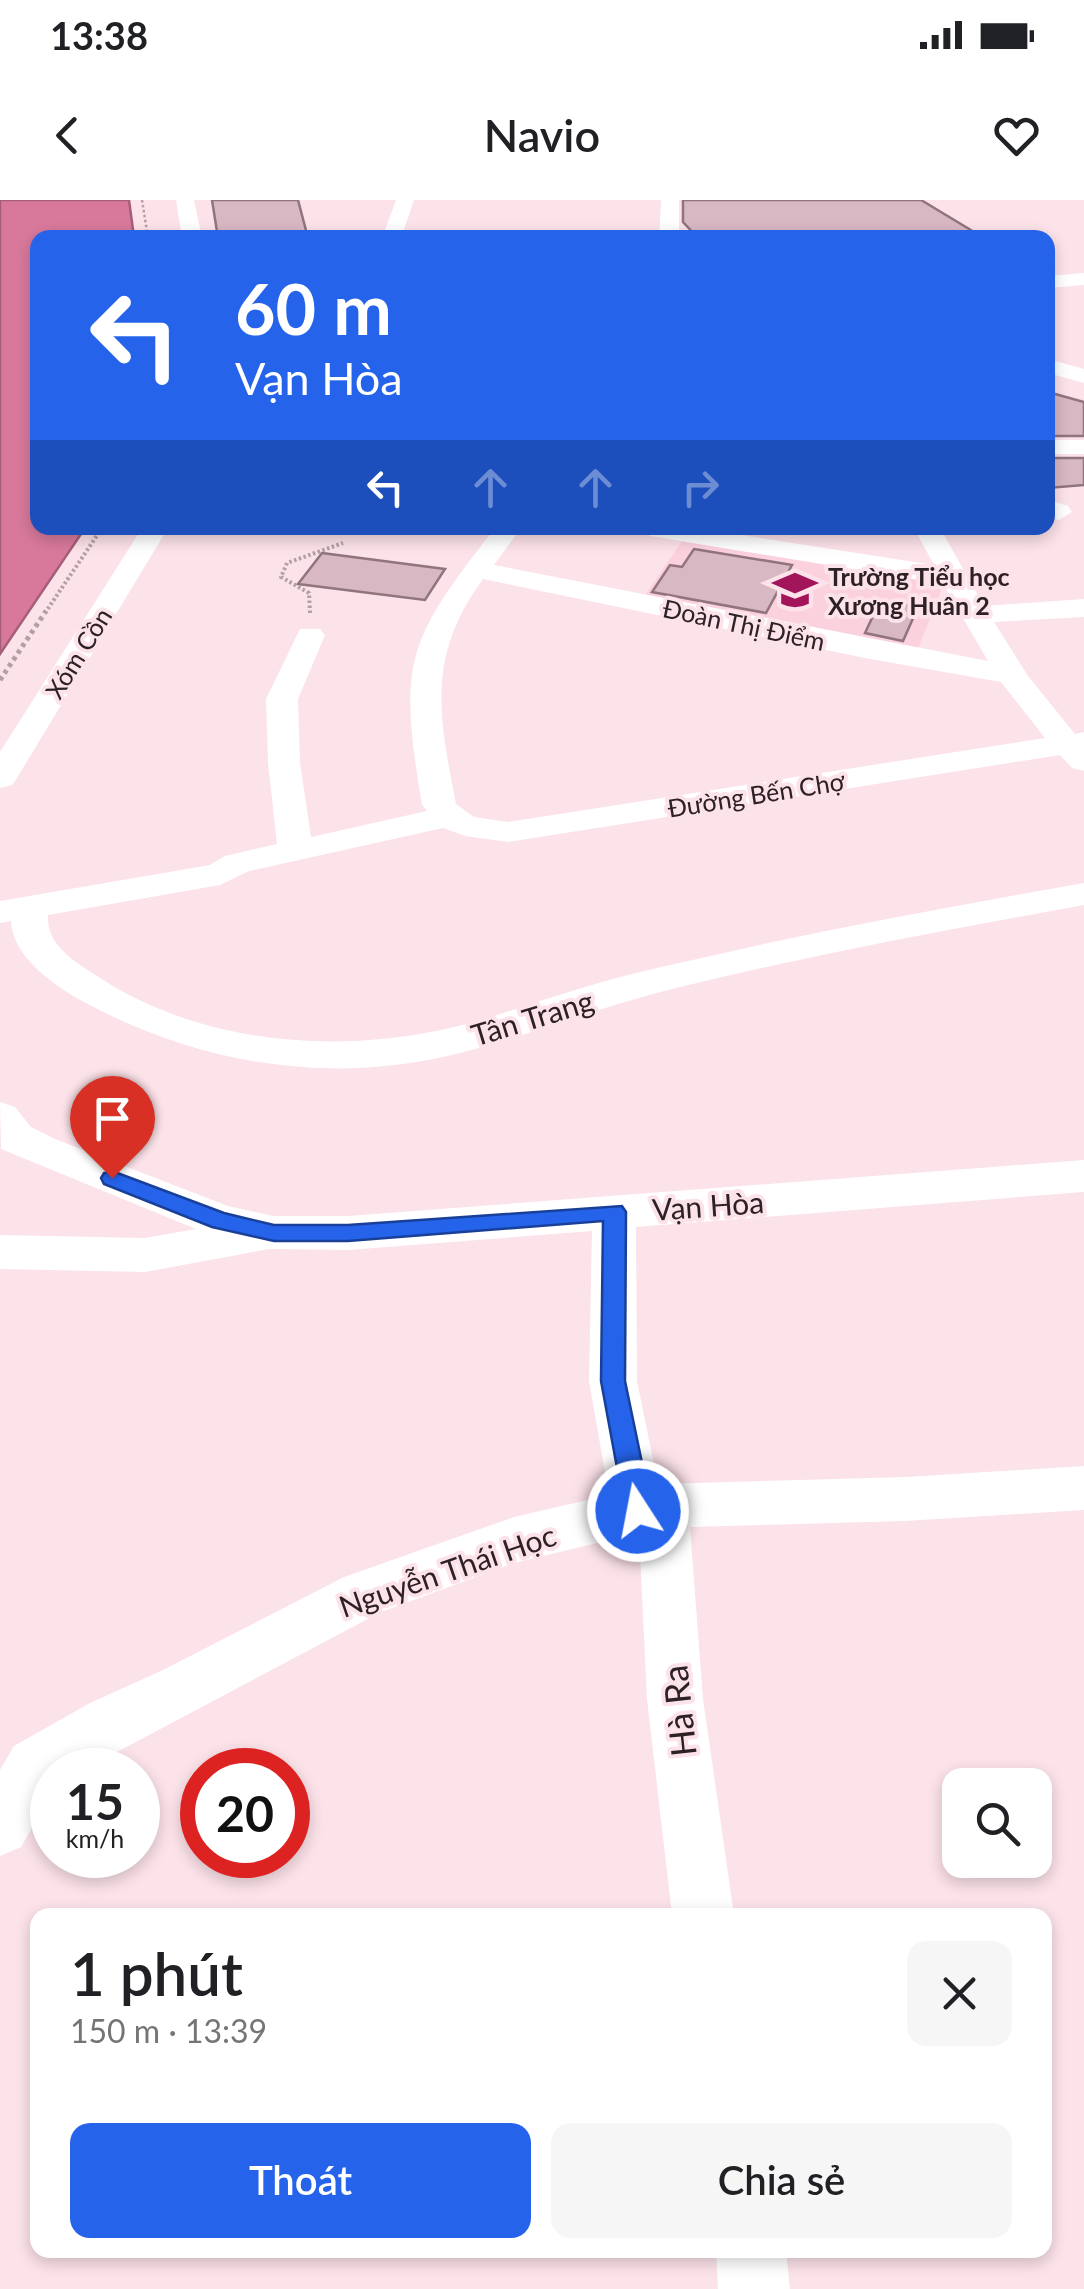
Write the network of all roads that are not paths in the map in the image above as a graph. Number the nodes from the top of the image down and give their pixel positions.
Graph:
1 (185, 200) edge
2 (405, 200) edge
3 (670, 200) edge
4 (191, 230) edge
5 (394, 230) edge
6 (668, 230) edge
7 (1084, 278) edge
8 (1055, 281) edge
9 (1055, 368) edge
10 (1084, 376) edge
11 (1084, 446) edge
12 (1055, 447) edge
13 (119, 535) edge
14 (151, 535) edge
15 (503, 535) edge
16 (693, 535) edge
17 (931, 535) edge
18 (478, 570) junction
19 (954, 577) junction
20 (1084, 608) edge
21 (976, 615) junction
22 (310, 635) road end
23 (1010, 674) junction
24 (10, 685) edge
25 (1078, 749) edge
26 (0, 778) edge
27 (448, 817) junction
28 (295, 850) junction
29 (1076, 906) edge
30 (15, 910) edge
31 (5, 1137) edge
32 (1084, 1176) edge
33 (614, 1212) junction
34 (274, 1233) junction
35 (0, 1252) edge
36 (1084, 1488) edge
37 (651, 1508) junction
38 (18, 1762) edge
39 (0, 1826) edge
40 (703, 1908) edge
41 (752, 2258) edge
42 (754, 2289) edge

1 - 4 street
2 - 5 street
3 - 6 street
7 - 8 street
9 - 10 street
11 - 12 street
13 - 24 street, Xóm Cồn
14 - 26 street, Xóm Cồn
15 - 18 street
16 - 19 street
17 - 19 street
18 - 23 street, Đoàn Thị Điểm
18 - 27 street
19 - 21 street
20 - 21 street
21 - 23 street
22 - 28 street
23 - 25 street
25 - 27 street, Đường Bến Chợ
27 - 28 street
28 - 30 street
29 - 30 street, Tân Trang
31 - 34 street, Vạn Hòa
32 - 33 street, Vạn Hòa
33 - 34 street, Vạn Hòa
33 - 37 street, Hà Ra
34 - 35 street
36 - 37 street, Nguyễn Thái Học
37 - 38 street, Nguyễn Thái Học
37 - 40 street, Hà Ra
38 - 39 street, Nguyễn Thái Học
41 - 42 street

